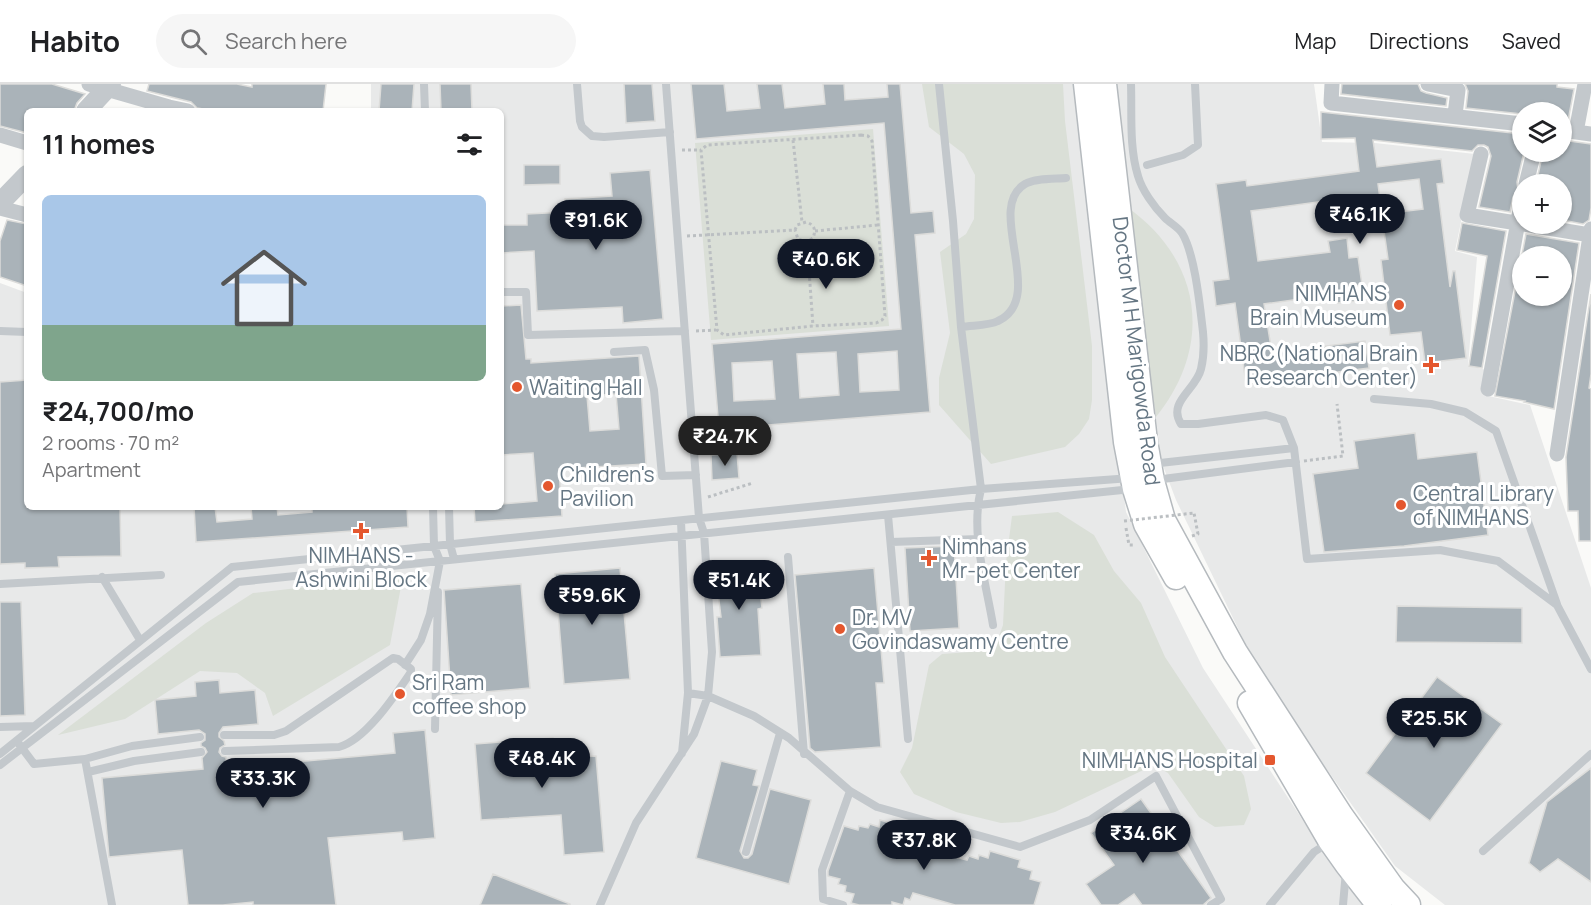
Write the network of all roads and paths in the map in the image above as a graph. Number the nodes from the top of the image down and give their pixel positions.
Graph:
1 (424, 84) edge
2 (578, 84) edge
3 (666, 84) edge
4 (939, 84) edge
5 (1086, 84) edge
6 (1104, 84) edge
7 (1131, 84) edge
8 (1195, 84) edge
9 (1332, 84) edge
10 (1428, 84) edge
11 (1585, 84) edge
12 (102, 86) edge
13 (88, 108) edge
14 (174, 108) edge
15 (425, 108) edge
16 (1455, 116) junction
17 (1512, 123) edge
18 (670, 132) junction
19 (1576, 132) edge
20 (0, 135) edge
21 (793, 140) junction
22 (24, 142) edge
23 (671, 150) junction
24 (701, 150) junction
25 (1480, 154) dead end
26 (1147, 165) dead end
27 (24, 178) edge
28 (1066, 178) dead end
29 (0, 205) edge
30 (24, 214) edge
31 (802, 222) junction
32 (1512, 223) edge
33 (878, 225) junction
34 (795, 230) junction
35 (815, 231) junction
36 (1572, 231) edge
37 (1591, 233) edge
38 (1515, 234) edge
39 (678, 236) junction
40 (708, 236) junction
41 (807, 242) junction
42 (504, 292) edge
43 (813, 326) junction
44 (961, 327) junction
45 (717, 330) junction
46 (0, 331) edge
47 (685, 331) junction
48 (24, 332) edge
49 (614, 352) dead end
50 (1488, 389) dead end
51 (1374, 399) dead end
52 (1337, 404) dead end
53 (1294, 448) junction
54 (1557, 454) dead end
55 (1296, 462) junction
56 (696, 475) junction
57 (1142, 478) junction
58 (753, 483) dead end
59 (981, 489) junction
60 (698, 500) junction
61 (977, 506) junction
62 (433, 510) edge
63 (449, 510) edge
64 (888, 515) junction
65 (699, 518) junction
66 (681, 520) junction
67 (1124, 521) dead end
68 (704, 533) junction
69 (682, 536) junction
70 (1187, 537) dead end
71 (979, 539) junction
72 (891, 542) junction
73 (450, 544) junction
74 (434, 546) junction
75 (788, 557) dead end
76 (454, 559) junction
77 (439, 564) junction
78 (161, 575) dead end
79 (102, 578) junction
80 (0, 584) edge
81 (1557, 605) junction
82 (993, 625) dead end
83 (140, 640) junction
84 (405, 665) junction
85 (1591, 669) edge
86 (688, 693) junction
87 (708, 696) junction
88 (34, 726) junction
89 (0, 727) edge
90 (435, 729) dead end
91 (780, 733) junction
92 (224, 735) dead end
93 (200, 737) dead end
94 (908, 739) dead end
95 (19, 744) junction
96 (225, 751) dead end
97 (201, 752) dead end
98 (0, 754) edge
99 (804, 754) junction
100 (1591, 754) edge
101 (682, 755) junction
102 (85, 759) junction
103 (0, 765) edge
104 (88, 772) junction
105 (850, 791) junction
106 (1330, 840) junction
107 (1484, 851) dead end
108 (746, 852) dead end
109 (1347, 864) junction
110 (1376, 904) edge
111 (112, 905) edge
112 (600, 905) edge
113 (843, 905) edge
114 (1211, 905) edge
115 (1270, 905) edge
116 (1343, 905) edge
117 (1408, 905) edge

1 - 15 lane
2 - 18 lane
3 - 18 lane
4 - 44 lane
5 - 57 main road, Doctor M H Marigowda Road
6 - 57 main road, Doctor M H Marigowda Road
7 - 53 lane
8 - 26 lane
9 - 16 street
10 - 16 street
11 - 19 street
12 - 13 street
12 - 14 street
16 - 17 street
18 - 23 lane
20 - 22 street
21 - 24 path
21 - 31 path
21 - 33 path
23 - 24 path
23 - 39 lane
24 - 40 path
25 - 32 street
27 - 29 street
28 - 44 lane
29 - 30 street
31 - 34 path
31 - 35 path
33 - 35 path
33 - 43 path
34 - 40 path
34 - 41 path
35 - 41 path
36 - 37 street
37 - 54 street
38 - 50 street
39 - 40 path
39 - 47 lane
40 - 45 path
41 - 43 path
42 - 47 lane
43 - 45 path
44 - 59 lane
45 - 47 path
46 - 48 lane
47 - 56 lane
49 - 56 lane
51 - 81 lane
52 - 55 path
53 - 55 lane
53 - 57 lane
55 - 57 lane
55 - 81 lane
56 - 60 lane
57 - 59 lane
57 - 61 lane
57 - 106 main road, Doctor M H Marigowda Road
57 - 117 main road, Doctor M H Marigowda Road
58 - 60 path
59 - 61 lane
59 - 65 lane
60 - 65 lane
61 - 64 lane
61 - 71 lane
62 - 74 lane
63 - 73 lane
64 - 68 lane
64 - 72 lane
65 - 66 lane
65 - 68 lane
66 - 69 lane
66 - 73 lane
67 - 70 path, bridge
68 - 69 lane
68 - 87 lane
69 - 76 lane
69 - 86 lane
71 - 72 lane
71 - 82 lane
72 - 94 lane
73 - 74 lane
73 - 76 lane
74 - 77 lane
74 - 83 lane
75 - 99 lane
76 - 77 lane
77 - 84 lane
77 - 90 lane
77 - 95 lane
78 - 79 lane
79 - 80 lane
79 - 83 lane
81 - 85 lane
83 - 88 lane
84 - 92 lane
84 - 96 lane
86 - 87 lane
86 - 101 lane
87 - 91 lane
87 - 101 lane
88 - 89 lane
88 - 95 lane
91 - 99 lane
91 - 108 lane
93 - 102 lane
95 - 98 lane
95 - 102 lane
95 - 103 lane
97 - 104 lane
99 - 105 lane
100 - 107 lane
101 - 112 lane
102 - 104 lane
104 - 111 lane
105 - 113 lane
105 - 114 lane
106 - 109 main road, Doctor M H Marigowda Road
106 - 115 lane
109 - 110 main road, Doctor M H Marigowda Road
109 - 116 lane

